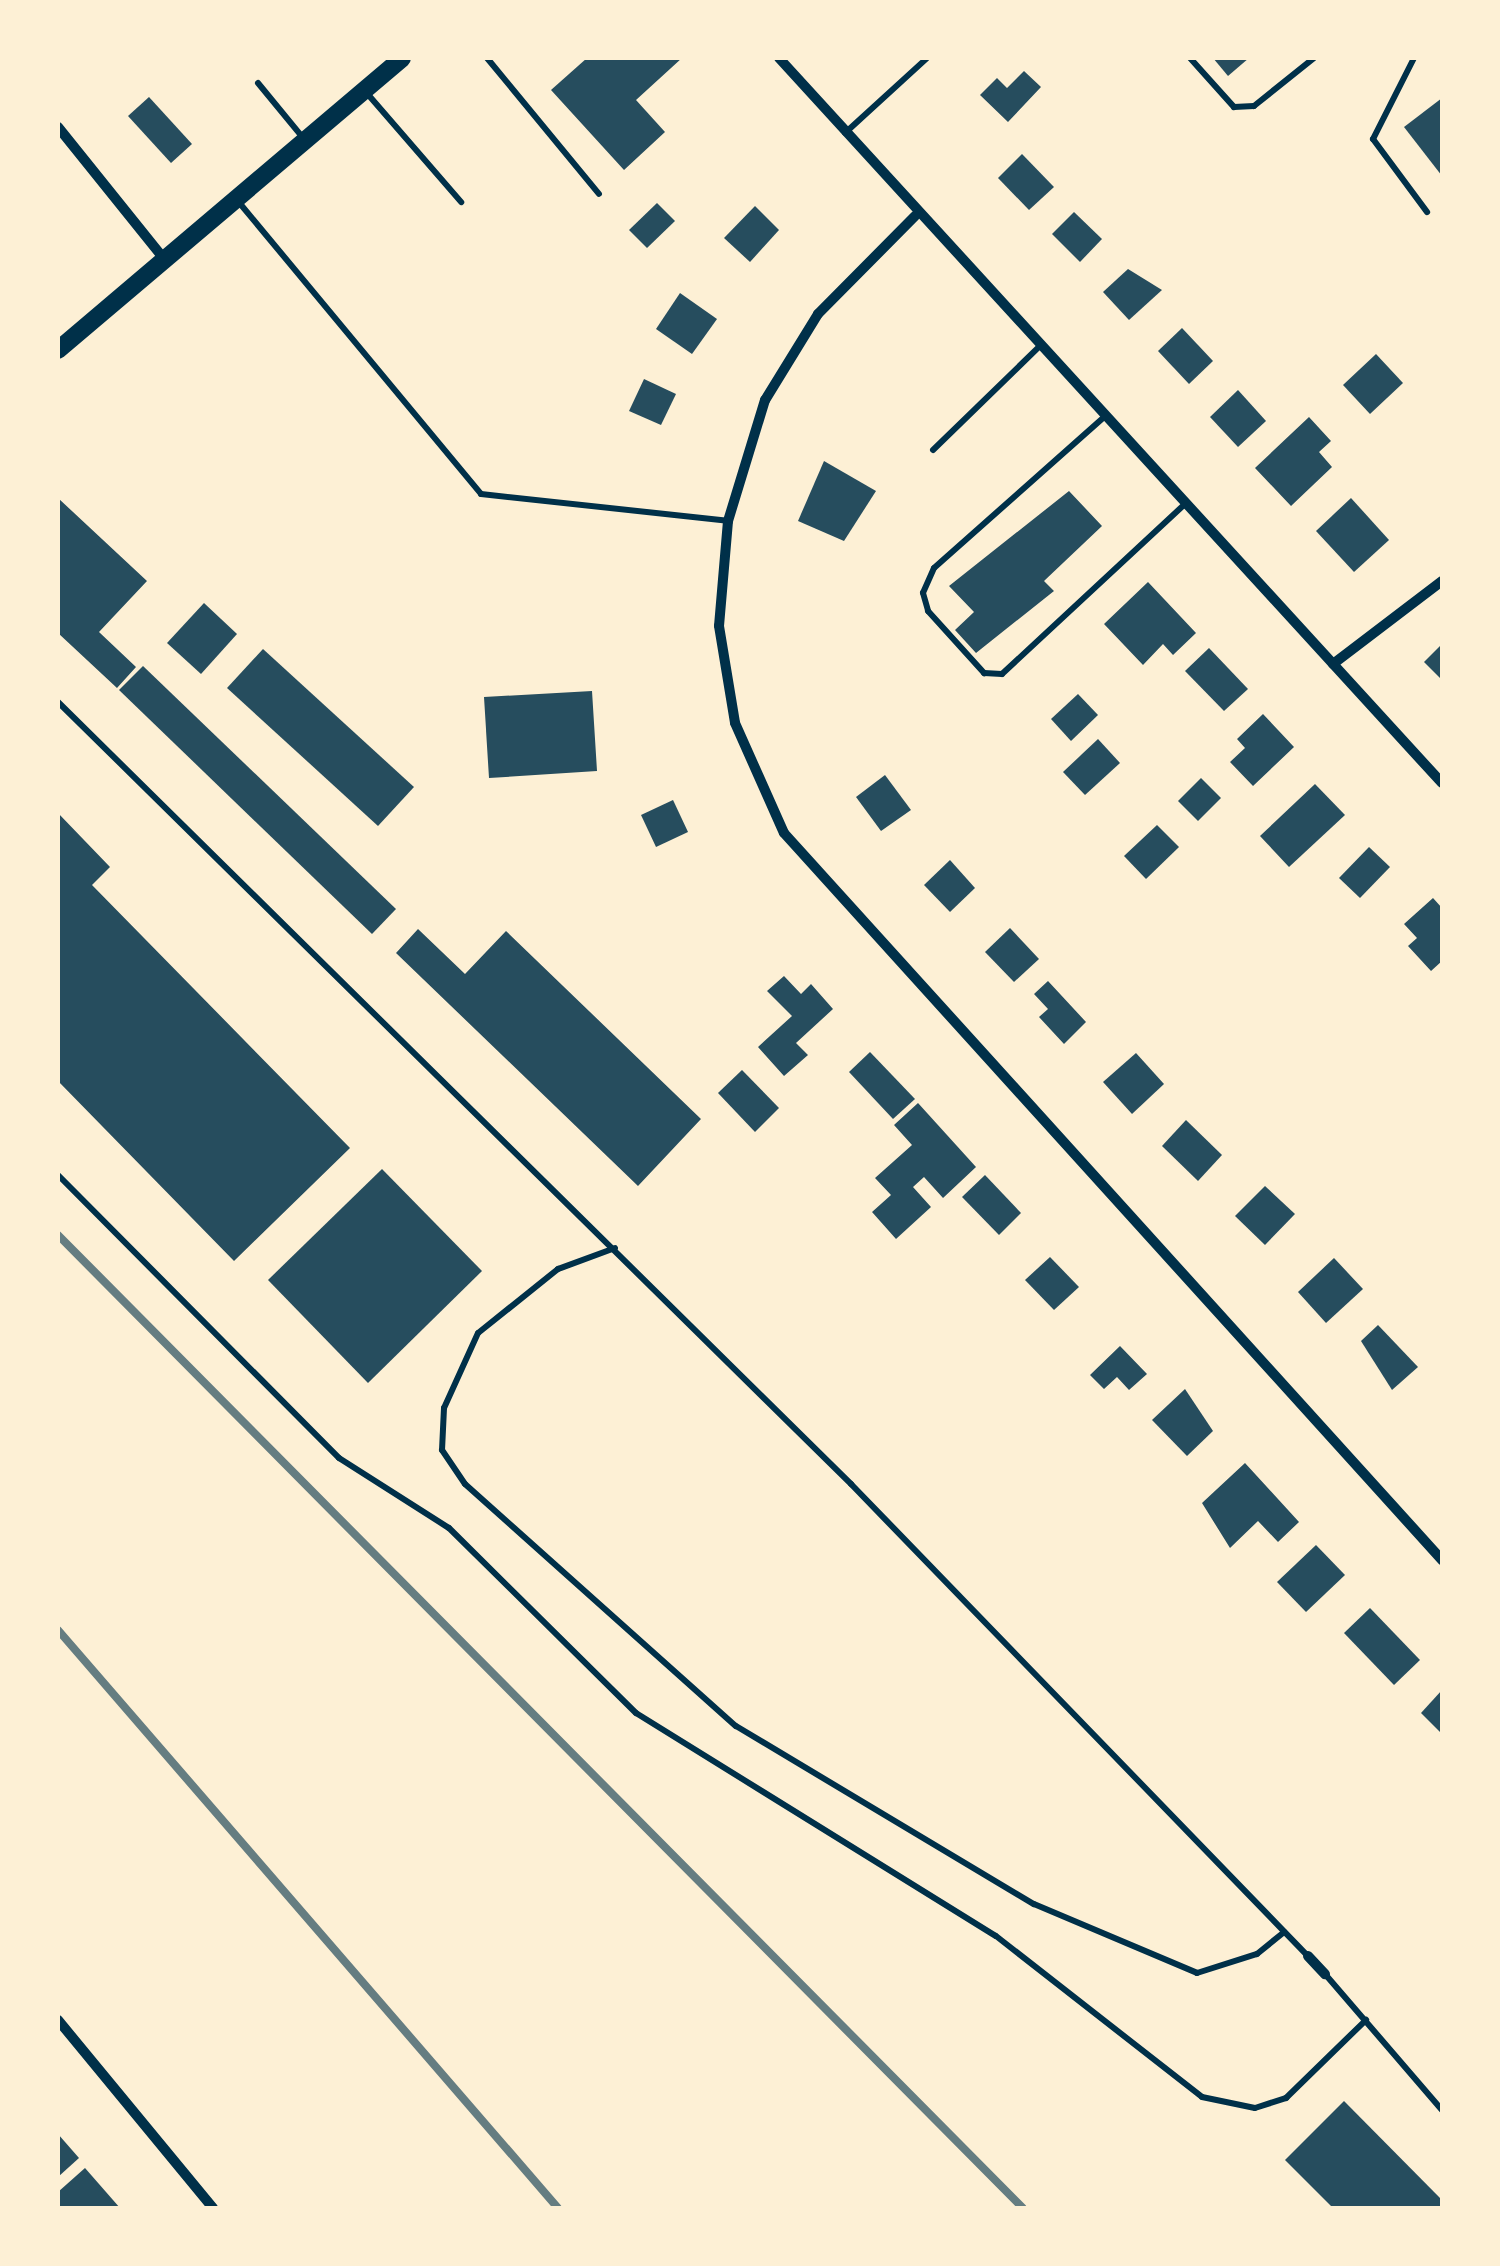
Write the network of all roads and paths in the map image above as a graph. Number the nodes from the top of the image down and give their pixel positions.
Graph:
1 (402, 58) edge
2 (488, 58) edge
3 (779, 58) edge
4 (927, 58) edge
5 (1190, 58) edge
6 (1314, 58) edge
7 (1414, 58) edge
8 (258, 83) dead end
9 (364, 90) junction
10 (58, 127) edge
11 (844, 134) junction
12 (305, 140) junction
13 (600, 194) dead end
14 (236, 199) junction
15 (461, 202) dead end
16 (1427, 212) dead end
17 (914, 216) junction
18 (165, 260) junction
19 (1038, 348) junction
20 (58, 350) edge
21 (1103, 418) junction
22 (933, 450) dead end
23 (1184, 504) junction
24 (728, 521) junction
25 (1442, 581) edge
26 (1333, 664) junction
27 (58, 702) edge
28 (1442, 783) edge
29 (58, 1175) edge
30 (615, 1248) junction
31 (1442, 1560) edge
32 (1284, 1932) junction
33 (1308, 1956) joint
34 (1324, 1974) joint
35 (58, 2020) edge
36 (1366, 2020) junction
37 (1442, 2110) edge
38 (213, 2208) edge

1 - 9 main road
2 - 13 lane
3 - 11 street
4 - 11 lane
5 - 6 lane
7 - 16 lane
8 - 12 lane
9 - 12 main road
9 - 15 lane
10 - 18 street
11 - 17 street
12 - 14 main road
14 - 18 main road
14 - 24 lane
17 - 19 street
17 - 24 street
18 - 20 main road
19 - 21 street
19 - 22 lane
21 - 23 street
21 - 23 lane
23 - 26 street
24 - 31 street
25 - 26 street
26 - 28 street
27 - 30 lane
29 - 36 lane
30 - 32 lane
30 - 32 lane
32 - 33 lane
33 - 34 street
34 - 36 lane
35 - 38 street
36 - 37 lane

